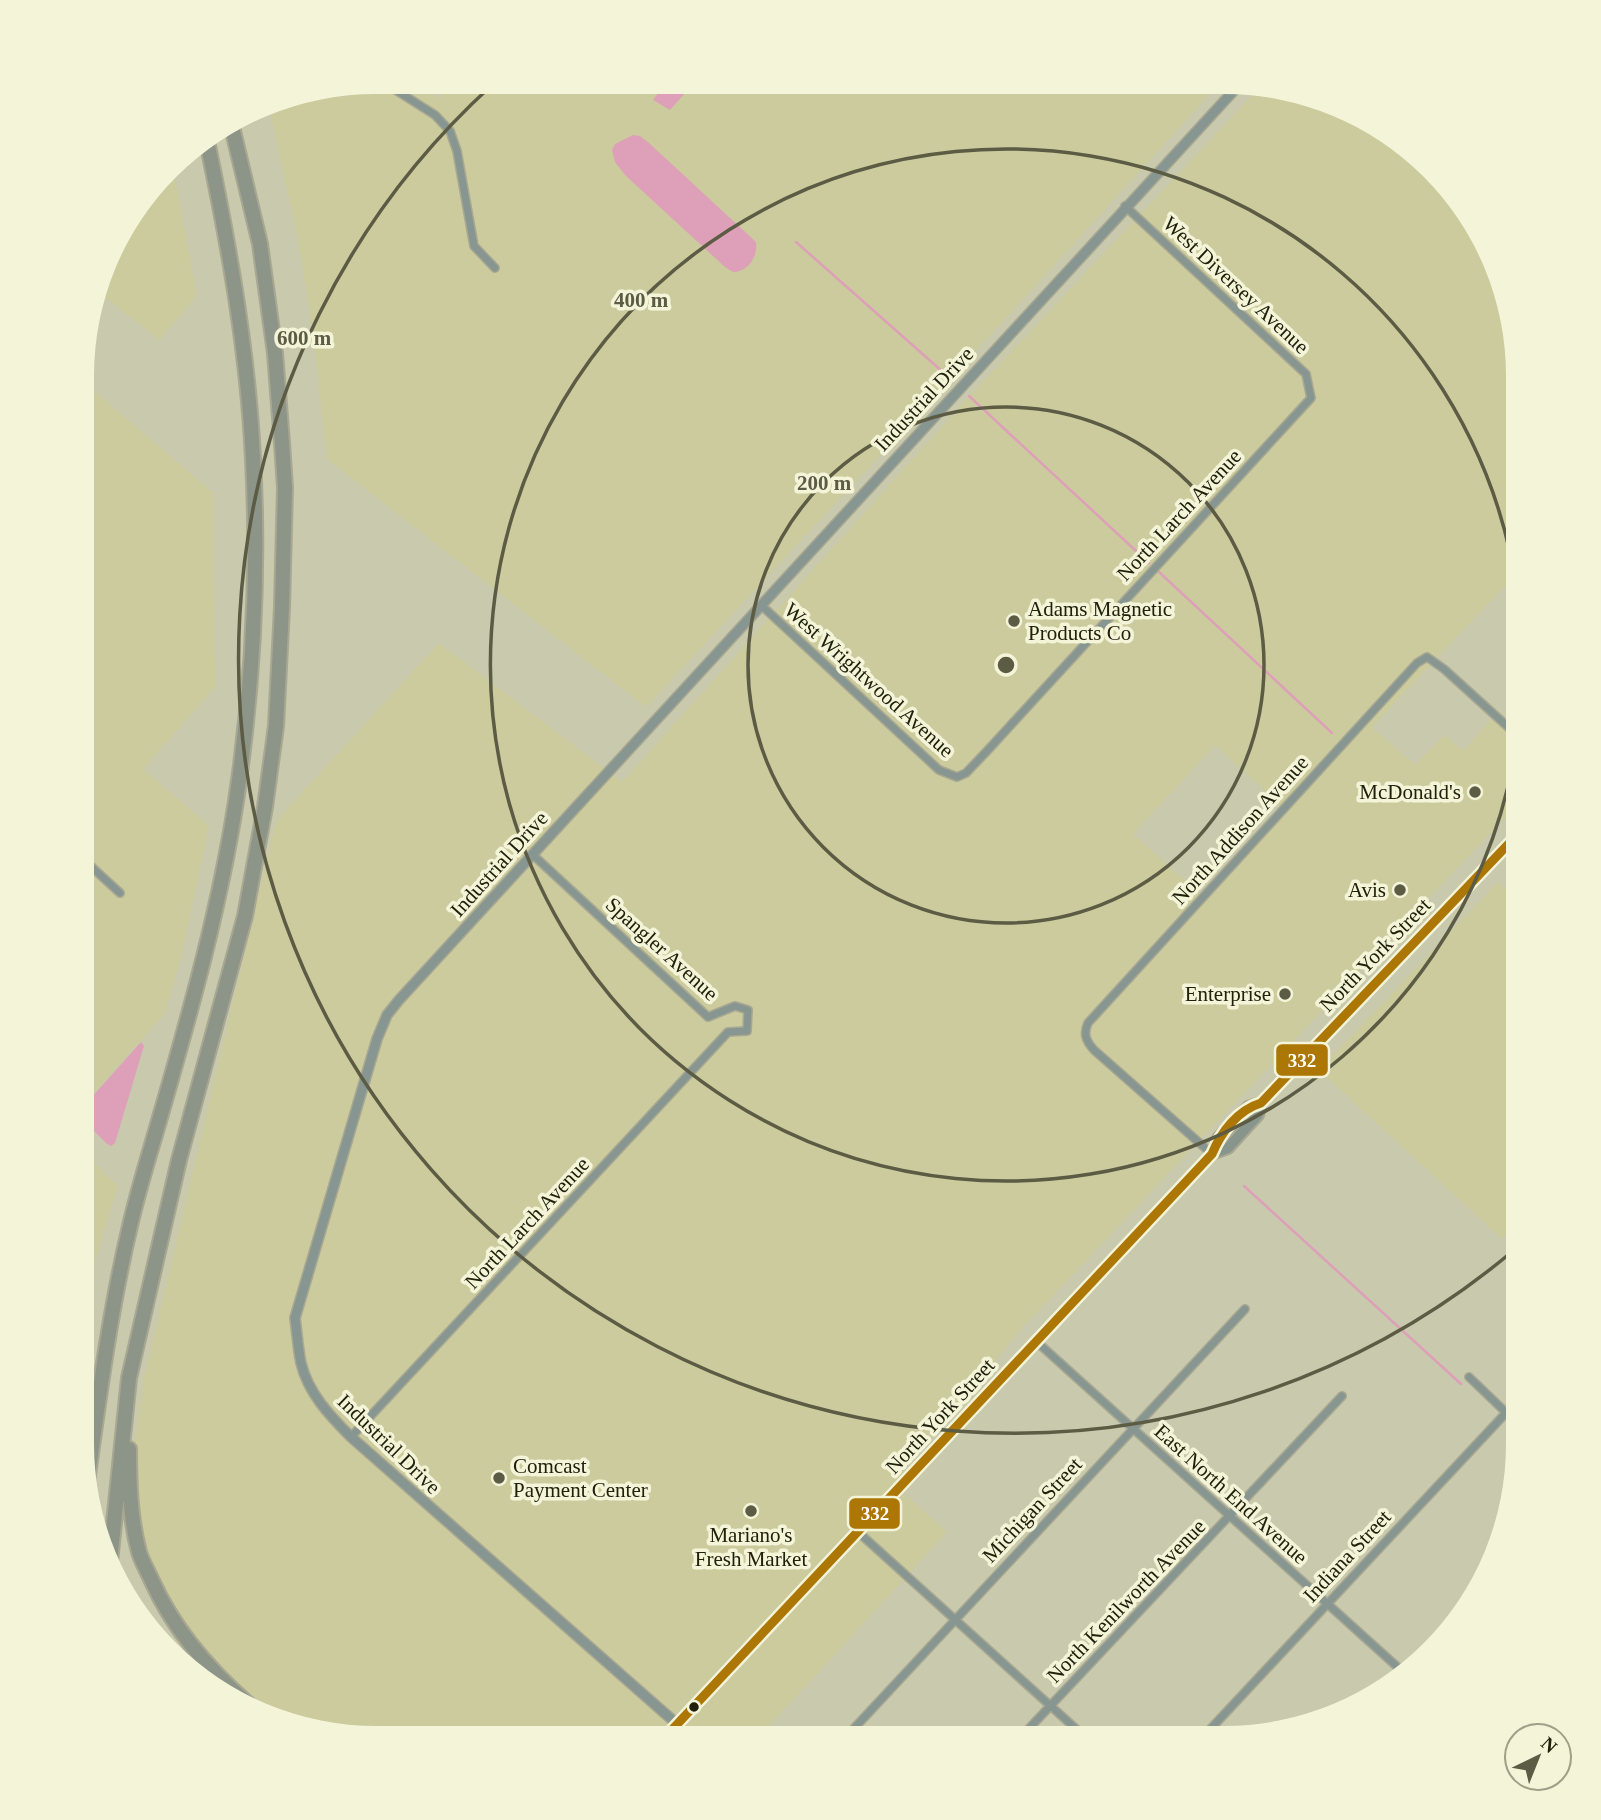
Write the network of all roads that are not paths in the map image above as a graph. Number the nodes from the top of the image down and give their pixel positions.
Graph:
1 (402, 94) edge
2 (1230, 94) edge
3 (234, 134) edge
4 (209, 150) edge
5 (1125, 206) junction
6 (495, 268) dead end
7 (1311, 398) joint
8 (761, 605) junction
9 (1506, 725) edge
10 (957, 777) joint
11 (1506, 847) edge
12 (532, 854) junction
13 (94, 869) edge
14 (120, 893) dead end
15 (728, 1032) joint
16 (1212, 1154) junction
17 (1245, 1309) dead end
18 (1037, 1342) junction
19 (1469, 1377) dead end
20 (129, 1378) junction
21 (1342, 1396) dead end
22 (1506, 1413) joint
23 (1133, 1429) junction
24 (94, 1435) edge
25 (351, 1437) junction
26 (1230, 1517) junction
27 (857, 1531) junction
28 (112, 1542) edge
29 (1326, 1603) junction
30 (954, 1618) junction
31 (1397, 1666) edge
32 (224, 1680) edge
33 (1050, 1706) junction
34 (677, 1724) joint
35 (856, 1726) edge
36 (1031, 1726) edge
37 (1073, 1726) edge
38 (1213, 1726) edge

1 - 6 street
2 - 5 street, Industrial Drive
3 - 20 highway
4 - 24 highway
5 - 7 street, West Diversey Avenue
5 - 8 street, Industrial Drive
7 - 10 street, North Larch Avenue
8 - 10 street, West Wrightwood Avenue
8 - 12 street, Industrial Drive
9 - 16 street, North Addison Avenue
11 - 16 main road, North York Street
12 - 15 street, Spangler Avenue
12 - 25 street, Industrial Drive
13 - 14 street
15 - 25 street, North Larch Avenue
16 - 18 main road, North York Street
17 - 23 street, Michigan Street
18 - 23 street, East North End Avenue
18 - 27 main road, North York Street
19 - 22 street
20 - 28 highway
20 - 32 highway
21 - 26 street, North Kenilworth Avenue
22 - 29 street, Indiana Street
23 - 26 street, East North End Avenue
23 - 30 street, Michigan Street
25 - 34 street, Industrial Drive
26 - 29 street, East North End Avenue
26 - 33 street, North Kenilworth Avenue
27 - 30 street
27 - 34 main road, North York Street
29 - 31 street, East North End Avenue
29 - 38 street, Indiana Street
30 - 33 street
30 - 35 street, Michigan Street
33 - 36 street, North Kenilworth Avenue
33 - 37 street

